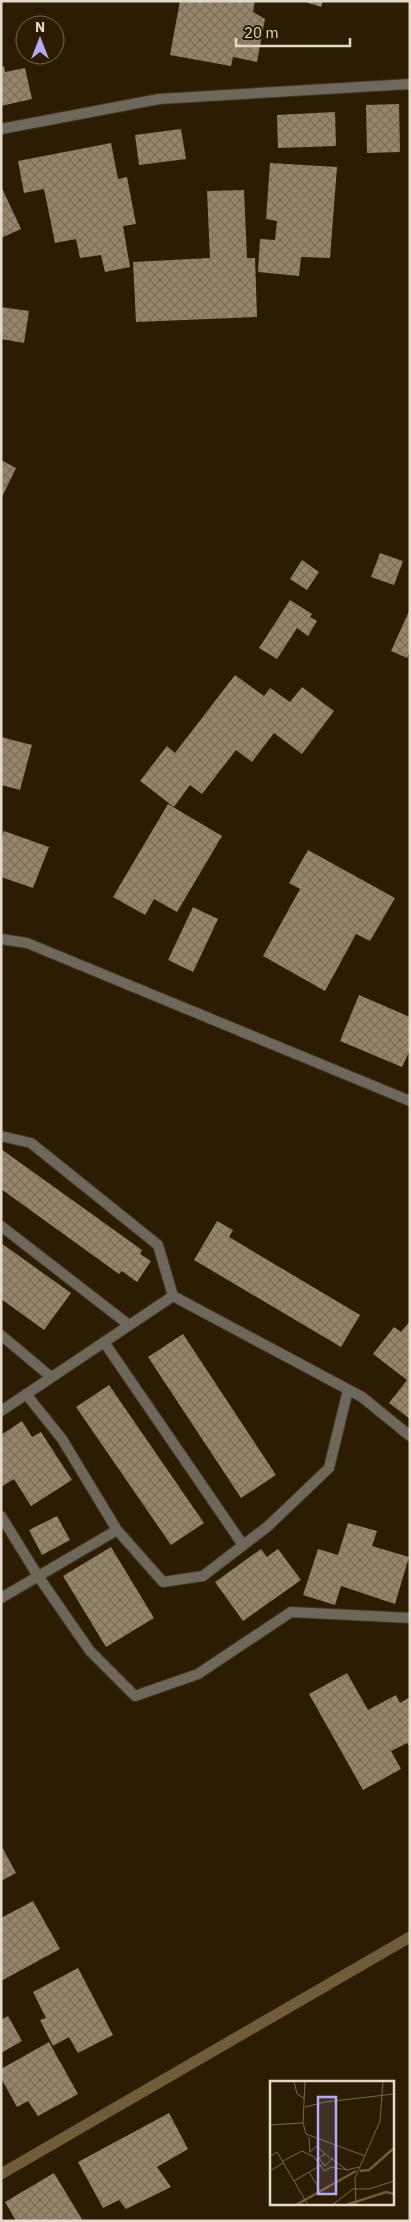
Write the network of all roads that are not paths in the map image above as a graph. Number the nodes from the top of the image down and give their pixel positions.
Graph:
1 (410, 84) edge
2 (1, 129) edge
3 (1, 939) edge
4 (410, 1101) edge
5 (1, 1136) edge
6 (1, 1226) edge
7 (173, 1296) junction
8 (129, 1325) junction
9 (1, 1335) edge
10 (104, 1342) junction
11 (51, 1377) junction
12 (348, 1390) junction
13 (26, 1394) junction
14 (1, 1411) edge
15 (410, 1436) edge
16 (1, 1516) edge
17 (117, 1530) junction
18 (243, 1545) junction
19 (38, 1576) junction
20 (1, 1598) edge
21 (410, 1618) edge

1 - 2 street
3 - 4 street
5 - 7 street
6 - 8 street
7 - 8 street
7 - 12 street
8 - 10 street
9 - 11 street
10 - 11 street
10 - 18 street
11 - 13 street
12 - 15 street
12 - 18 street
13 - 14 street
13 - 17 street
16 - 19 street
17 - 18 street
17 - 19 street
19 - 20 street
19 - 21 street

